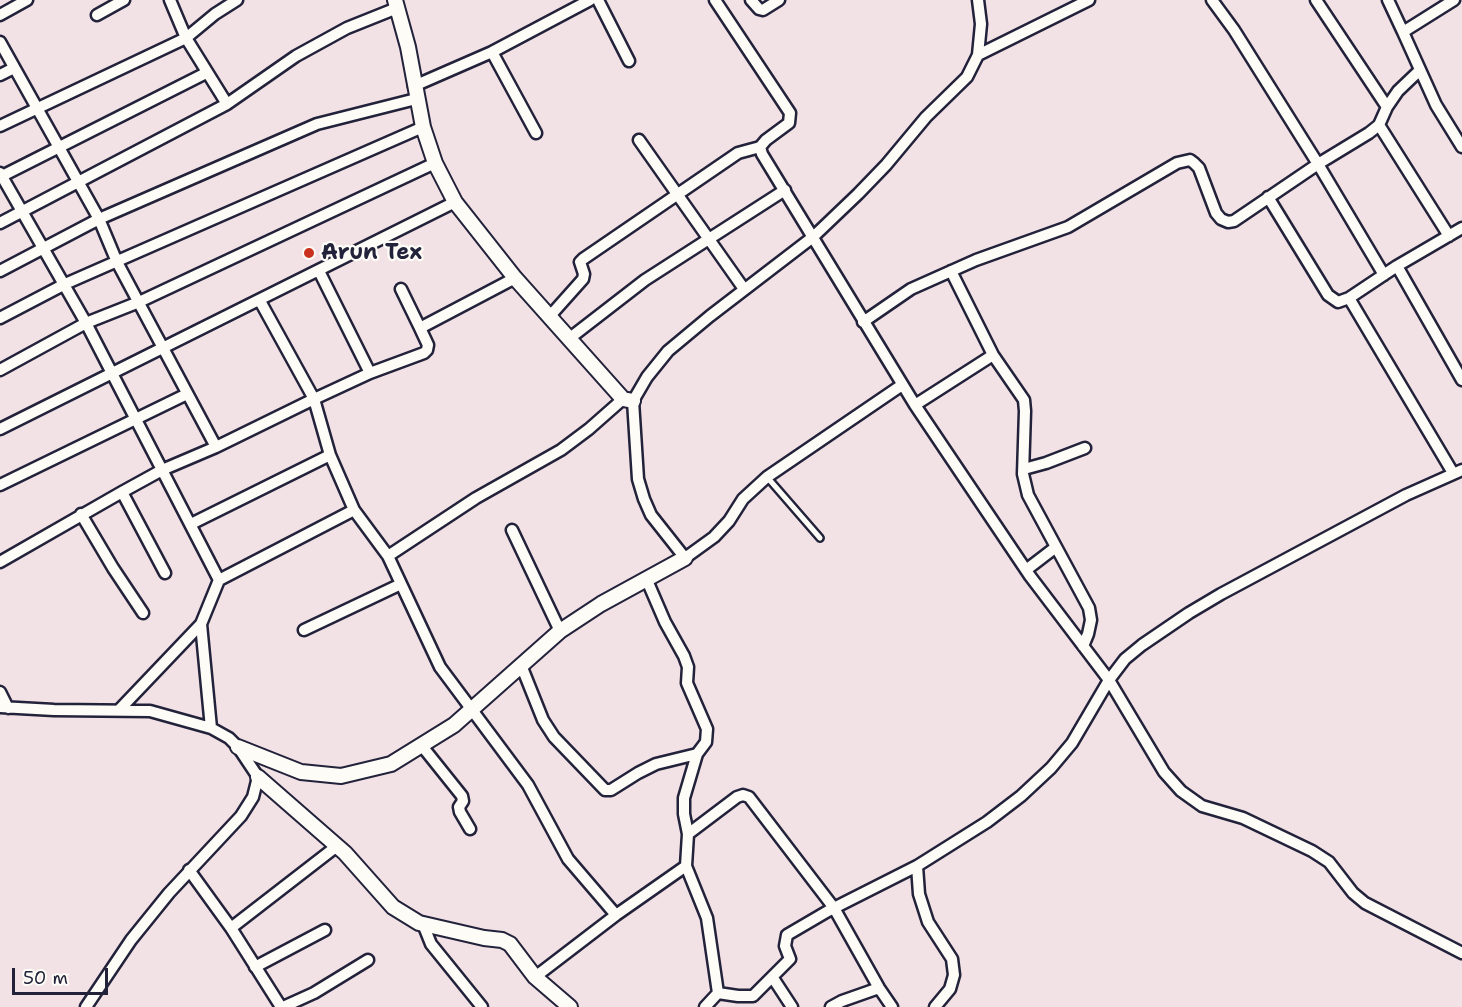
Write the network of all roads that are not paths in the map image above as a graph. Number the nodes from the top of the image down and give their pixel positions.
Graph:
1 (27, 0) edge
2 (124, 0) edge
3 (170, 0) edge
4 (237, 0) edge
5 (590, 0) edge
6 (598, 0) edge
7 (715, 0) edge
8 (751, 0) edge
9 (779, 0) edge
10 (978, 0) edge
11 (1089, 0) edge
12 (1212, 0) edge
13 (1316, 0) edge
14 (1388, 0) edge
15 (1454, 0) edge
16 (396, 4) edge
17 (1072, 4) edge
18 (0, 15) edge
19 (97, 15) dead end
20 (1403, 32) junction
21 (186, 38) junction
22 (0, 42) edge
23 (492, 52) junction
24 (978, 55) junction
25 (629, 61) dead end
26 (14, 68) junction
27 (1420, 70) junction
28 (207, 73) junction
29 (0, 75) edge
30 (415, 93) junction
31 (227, 104) junction
32 (1387, 107) junction
33 (36, 108) junction
34 (1379, 125) junction
35 (0, 126) edge
36 (423, 127) junction
37 (536, 133) dead end
38 (639, 140) dead end
39 (760, 147) junction
40 (1462, 147) edge
41 (58, 148) junction
42 (435, 163) junction
43 (1318, 164) junction
44 (1, 176) edge
45 (77, 183) junction
46 (785, 190) junction
47 (676, 195) junction
48 (1268, 197) junction
49 (455, 202) junction
50 (21, 212) junction
51 (99, 219) junction
52 (0, 223) edge
53 (1462, 228) edge
54 (1449, 236) junction
55 (813, 237) junction
56 (708, 239) junction
57 (43, 248) junction
58 (117, 262) junction
59 (1397, 266) junction
60 (0, 271) edge
61 (319, 271) junction
62 (951, 271) junction
63 (1384, 275) junction
64 (514, 278) junction
65 (65, 284) junction
66 (401, 289) dead end
67 (744, 289) junction
68 (1349, 298) junction
69 (260, 301) junction
70 (139, 302) junction
71 (550, 316) junction
72 (0, 318) edge
73 (863, 322) junction
74 (86, 323) junction
75 (420, 328) junction
76 (570, 338) junction
77 (163, 348) junction
78 (993, 355) junction
79 (0, 370) edge
80 (370, 373) junction
81 (112, 374) junction
82 (1462, 380) edge
83 (902, 385) junction
84 (187, 394) junction
85 (314, 399) junction
86 (628, 400) junction
87 (915, 405) junction
88 (136, 419) junction
89 (0, 429) edge
90 (216, 447) junction
91 (1085, 448) dead end
92 (330, 455) junction
93 (1023, 469) junction
94 (162, 470) junction
95 (1458, 471) edge
96 (767, 477) junction
97 (0, 485) edge
98 (122, 492) junction
99 (354, 510) junction
100 (81, 514) junction
101 (191, 524) junction
102 (512, 530) dead end
103 (820, 538) dead end
104 (1056, 548) junction
105 (388, 556) junction
106 (685, 558) junction
107 (0, 561) edge
108 (1026, 570) junction
109 (165, 573) dead end
110 (646, 578) junction
111 (219, 580) junction
112 (402, 584) junction
113 (143, 613) dead end
114 (201, 624) junction
115 (304, 630) dead end
116 (560, 631) junction
117 (1083, 646) junction
118 (521, 665) junction
119 (1109, 681) junction
120 (0, 692) edge
121 (4, 707) edge
122 (120, 709) junction
123 (470, 709) junction
124 (212, 729) junction
125 (422, 746) junction
126 (238, 747) junction
127 (697, 754) junction
128 (258, 777) junction
129 (470, 829) dead end
130 (688, 834) junction
131 (337, 846) junction
132 (686, 866) junction
133 (917, 866) junction
134 (189, 870) junction
135 (834, 908) junction
136 (616, 915) junction
137 (423, 924) junction
138 (231, 928) junction
139 (325, 930) dead end
140 (1462, 953) edge
141 (368, 960) dead end
142 (255, 967) junction
143 (535, 977) junction
144 (773, 978) junction
145 (879, 988) junction
146 (718, 993) junction
147 (753, 996) junction
148 (89, 1002) edge
149 (282, 1007) edge
150 (482, 1007) edge
151 (570, 1007) edge
152 (705, 1007) edge
153 (760, 1007) edge
154 (792, 1007) edge
155 (831, 1007) edge
156 (892, 1007) edge
157 (935, 1007) edge

1 - 18 street
2 - 19 street
3 - 21 street
4 - 21 street
5 - 23 street
6 - 25 street
7 - 39 street
8 - 9 street
10 - 24 street
11 - 17 street
12 - 43 street
13 - 32 street
14 - 20 street
15 - 20 street
16 - 30 street
16 - 31 street
17 - 24 street
20 - 27 street
21 - 28 street
21 - 33 street
22 - 26 street
23 - 30 street
23 - 37 street
24 - 55 street
26 - 29 street
26 - 33 street
27 - 32 street
27 - 40 street
28 - 31 street
28 - 41 street
30 - 36 street
30 - 51 street
31 - 45 street
32 - 34 street
33 - 35 street
33 - 41 street
34 - 43 street
34 - 54 street
36 - 42 street
36 - 58 street
38 - 47 street
39 - 46 street
39 - 47 street
41 - 44 street
41 - 45 street
42 - 49 street
42 - 70 street
43 - 48 street
43 - 63 street
44 - 50 street
45 - 50 street
45 - 51 street
46 - 55 street
46 - 56 street
47 - 56 street
47 - 71 street
48 - 62 street
48 - 68 street
49 - 61 street
49 - 64 street
50 - 52 street
50 - 57 street
51 - 57 street
51 - 58 street
53 - 54 street
54 - 59 street
55 - 67 street
55 - 73 street
56 - 67 street
56 - 76 street
57 - 60 street
57 - 65 street
58 - 65 street
58 - 70 street
59 - 63 street
59 - 82 street
61 - 69 street
61 - 80 street
62 - 73 street
62 - 78 street
63 - 68 street
64 - 71 street
64 - 75 street
65 - 72 street
65 - 74 street
66 - 75 street
67 - 86 street
68 - 95 street
69 - 77 street
69 - 85 street
70 - 74 street
70 - 77 street
71 - 76 street
73 - 83 street
74 - 79 street
74 - 81 street
75 - 80 street
76 - 86 street
77 - 81 street
77 - 84 street
78 - 87 street
78 - 93 street
80 - 85 street
81 - 88 street
81 - 89 street
83 - 87 street
83 - 96 street
84 - 88 street
84 - 90 street
85 - 90 street
85 - 92 street
86 - 105 street
86 - 106 street
87 - 108 street
88 - 94 street
88 - 97 street
90 - 94 street
91 - 93 street
92 - 99 street
92 - 101 street
93 - 104 street
94 - 98 street
94 - 101 street
95 - 119 street
96 - 103 lane
96 - 106 street
98 - 100 street
98 - 109 street
99 - 105 street
99 - 111 street
100 - 107 street
100 - 113 street
101 - 111 street
102 - 116 street
104 - 108 street
104 - 117 street
105 - 112 street
106 - 110 street
108 - 117 street
110 - 116 street
110 - 127 street
111 - 114 street
112 - 115 street
112 - 123 street
114 - 122 street
114 - 124 street
116 - 118 street
117 - 119 street
118 - 123 street
118 - 127 street
119 - 133 street
119 - 140 street
120 - 121 street
121 - 122 street
122 - 124 street
123 - 125 street
123 - 136 street
124 - 126 street
125 - 126 street
125 - 129 street
126 - 128 street
127 - 130 street
128 - 131 street
128 - 134 street
130 - 132 street
130 - 135 street
131 - 137 street
131 - 138 street
132 - 136 street
132 - 146 street
133 - 135 street
133 - 157 street
134 - 138 street
134 - 148 street
135 - 144 street
135 - 145 street
136 - 143 street
137 - 143 street
137 - 150 street
138 - 142 street
139 - 142 street
141 - 149 street
142 - 149 street
143 - 151 street
144 - 147 street
144 - 154 street
145 - 155 street
145 - 156 street
146 - 147 street
146 - 152 street
147 - 153 street

